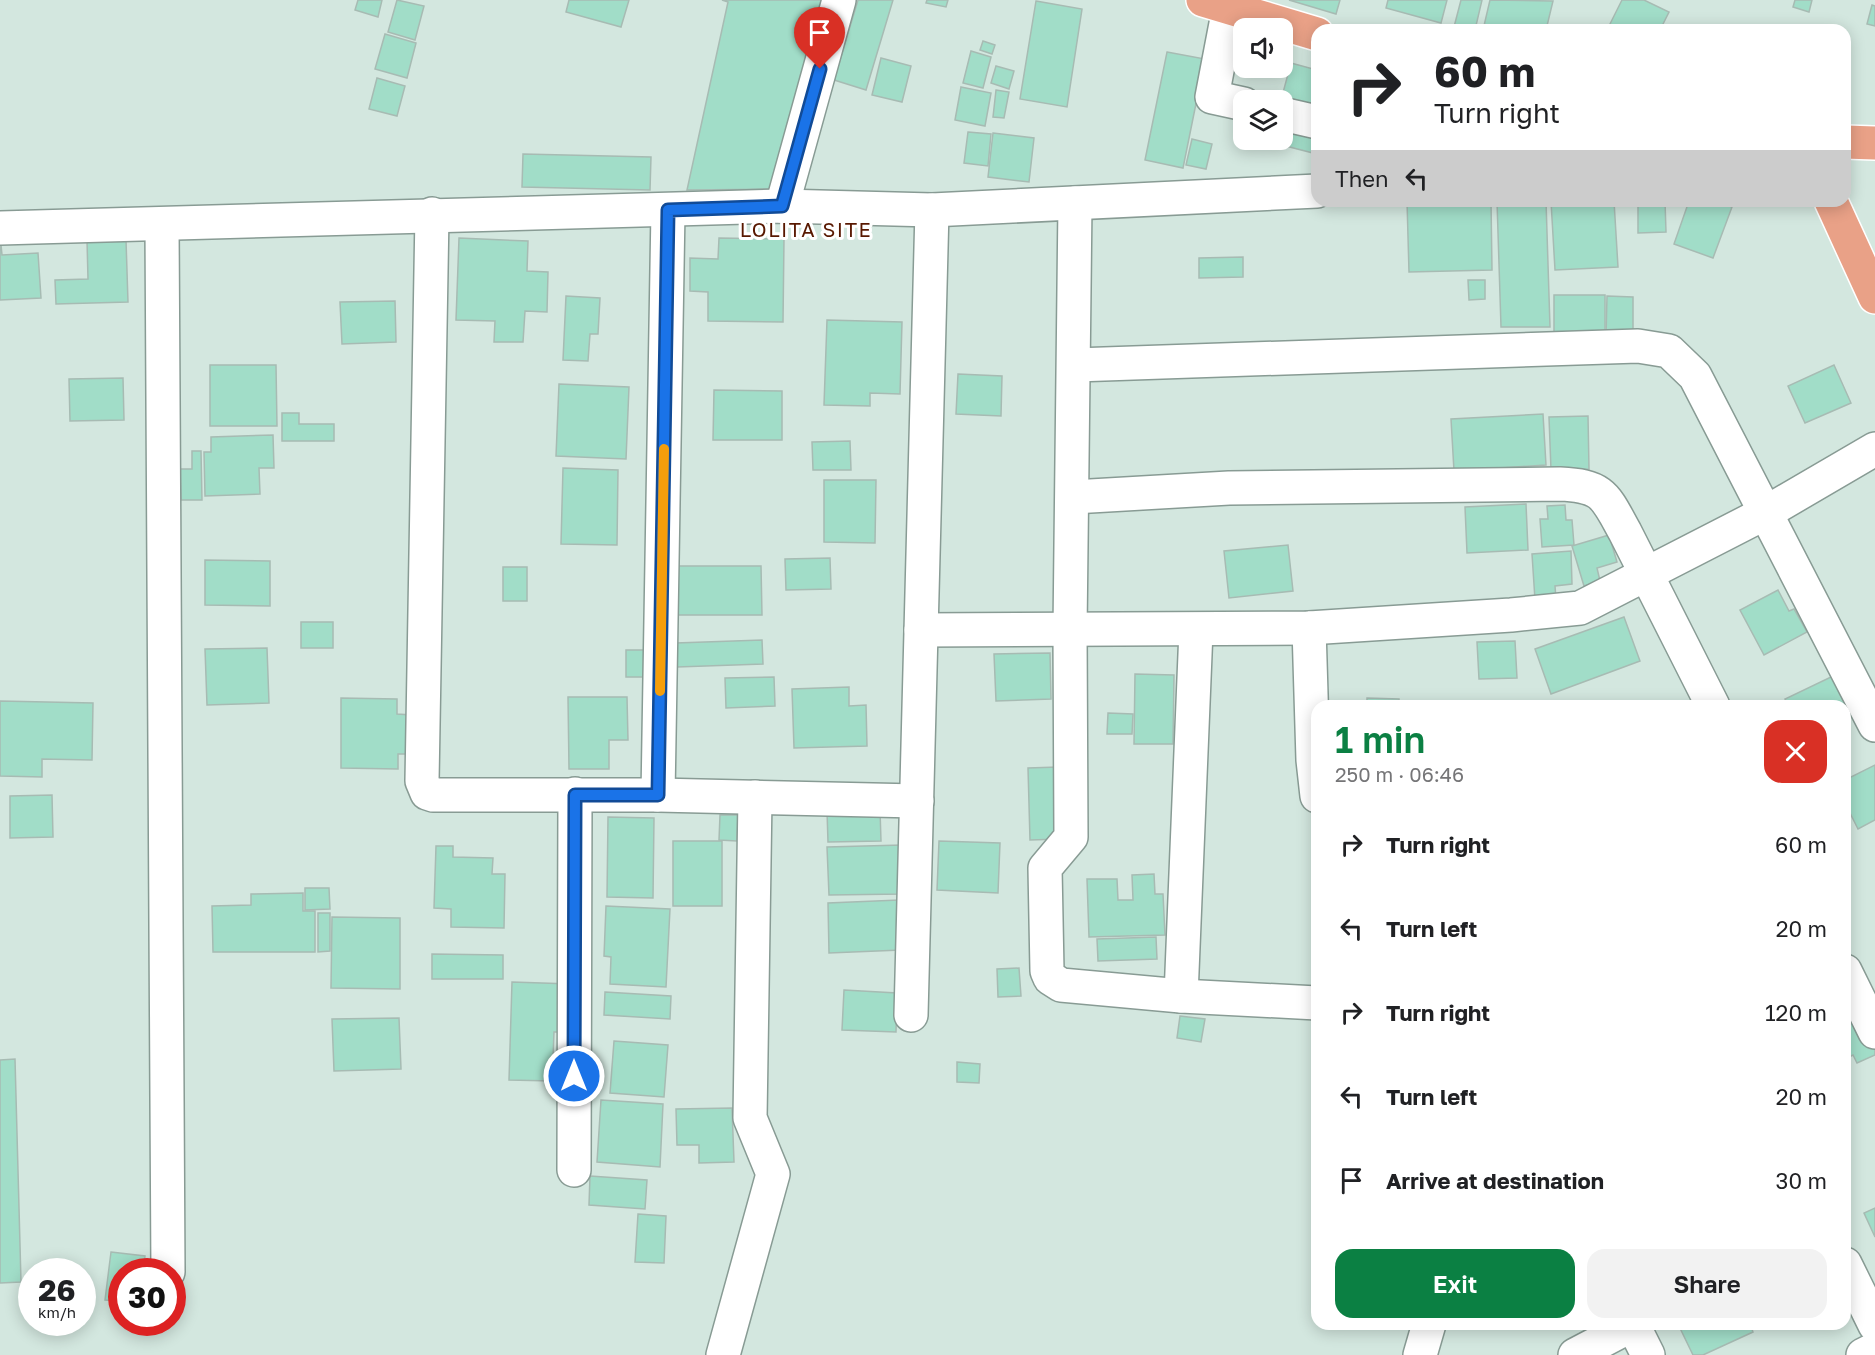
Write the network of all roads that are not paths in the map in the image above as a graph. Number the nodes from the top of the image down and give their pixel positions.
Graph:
1 (839, 0) edge
2 (1216, 4) edge
3 (1311, 32) edge
4 (1233, 102) edge
5 (1293, 117) edge
6 (1311, 121) edge
7 (1851, 142) edge
8 (1875, 143) edge
9 (1311, 191) edge
10 (1075, 203) junction
11 (782, 206) junction
12 (1835, 207) edge
13 (668, 210) junction
14 (932, 210) junction
15 (432, 214) junction
16 (162, 224) junction
17 (0, 228) edge
18 (1875, 297) edge
19 (1075, 365) junction
20 (1875, 449) edge
21 (1073, 496) junction
22 (1767, 512) junction
23 (1647, 574) junction
24 (1308, 628) junction
25 (921, 630) junction
26 (1196, 630) junction
27 (1070, 631) junction
28 (1312, 700) edge
29 (1701, 700) edge
30 (1875, 725) edge
31 (575, 795) junction
32 (658, 795) junction
33 (755, 797) junction
34 (917, 801) junction
35 (1851, 984) edge
36 (1181, 996) junction
37 (1311, 1003) edge
38 (911, 1015) dead end
39 (1875, 1032) edge
40 (574, 1170) dead end
41 (168, 1258) edge
42 (1851, 1276) edge
43 (1875, 1325) edge
44 (1427, 1330) edge
45 (1624, 1330) edge
46 (1636, 1330) edge
47 (1875, 1349) edge
48 (723, 1355) edge
49 (1419, 1355) edge
50 (1575, 1355) edge
51 (1648, 1355) edge
52 (1863, 1355) edge

1 - 11 street
2 - 3 main road
2 - 4 street
5 - 6 street
7 - 8 main road
9 - 10 street
10 - 14 street
10 - 19 street
11 - 13 street
11 - 14 street
12 - 18 main road
13 - 15 street
13 - 32 street
14 - 25 street
15 - 16 street
15 - 31 street
16 - 17 street
16 - 41 street
19 - 21 street
19 - 22 street
20 - 22 street
21 - 23 street
21 - 27 street
22 - 23 street
22 - 30 street
23 - 24 street
23 - 29 street
24 - 26 street
24 - 28 street
25 - 27 street
25 - 34 street
26 - 27 street
26 - 36 street
27 - 36 street
31 - 32 street
31 - 40 street
32 - 33 street
33 - 34 street
33 - 48 street
34 - 38 street
35 - 39 street
36 - 37 street
42 - 43 street
44 - 49 street
45 - 50 street
46 - 51 street
47 - 52 street

